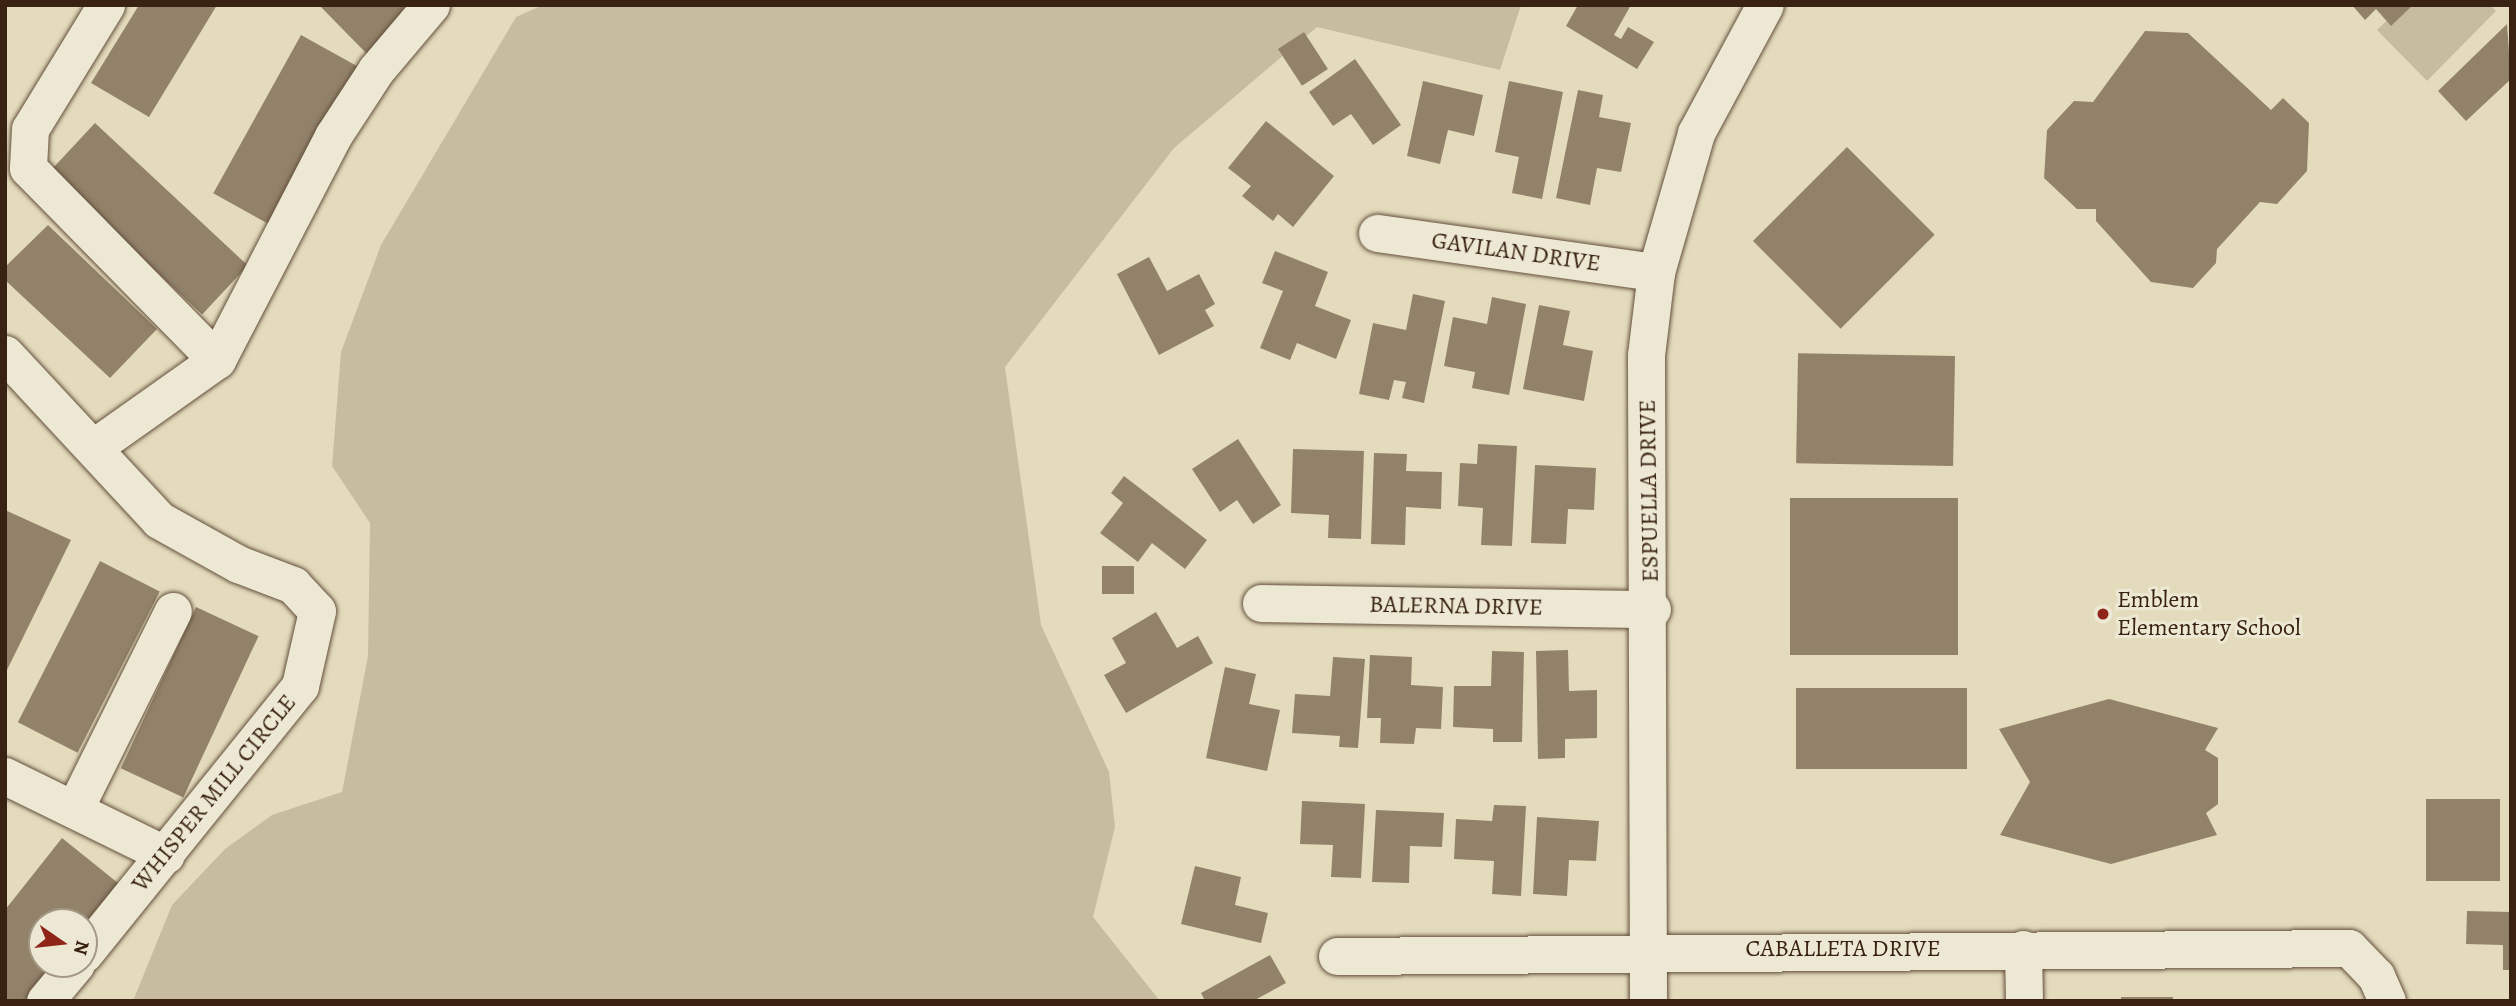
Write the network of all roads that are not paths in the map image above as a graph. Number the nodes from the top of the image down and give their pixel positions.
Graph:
1 (106, 5) edge
2 (431, 5) edge
3 (1765, 5) edge
4 (1377, 233) dead end
5 (1656, 272) junction
6 (5, 354) edge
7 (217, 360) junction
8 (94, 447) junction
9 (1261, 603) dead end
10 (1651, 609) junction
11 (173, 611) dead end
12 (5, 776) edge
13 (75, 808) junction
14 (166, 855) junction
15 (98, 937) edge
16 (2023, 949) junction
17 (1648, 950) junction
18 (1337, 956) dead end
19 (64, 978) edge
20 (45, 1001) edge
21 (1648, 1001) edge
22 (2024, 1001) edge
23 (2387, 1001) edge

1 - 7 street
2 - 7 street
3 - 5 street, ESPUELLA DRIVE
4 - 5 street, GAVILAN DRIVE
5 - 10 street, ESPUELLA DRIVE
6 - 8 street, WHISPER MILL CIRCLE
7 - 8 street
8 - 14 street, WHISPER MILL CIRCLE
9 - 10 street, BALERNA DRIVE
10 - 17 street, ESPUELLA DRIVE
11 - 13 street
12 - 13 street
13 - 14 street
14 - 15 street, WHISPER MILL CIRCLE
16 - 17 street, CABALLETA DRIVE
16 - 22 street
16 - 23 street, CABALLETA DRIVE
17 - 18 street, CABALLETA DRIVE
17 - 21 street, ESPUELLA DRIVE
19 - 20 street

